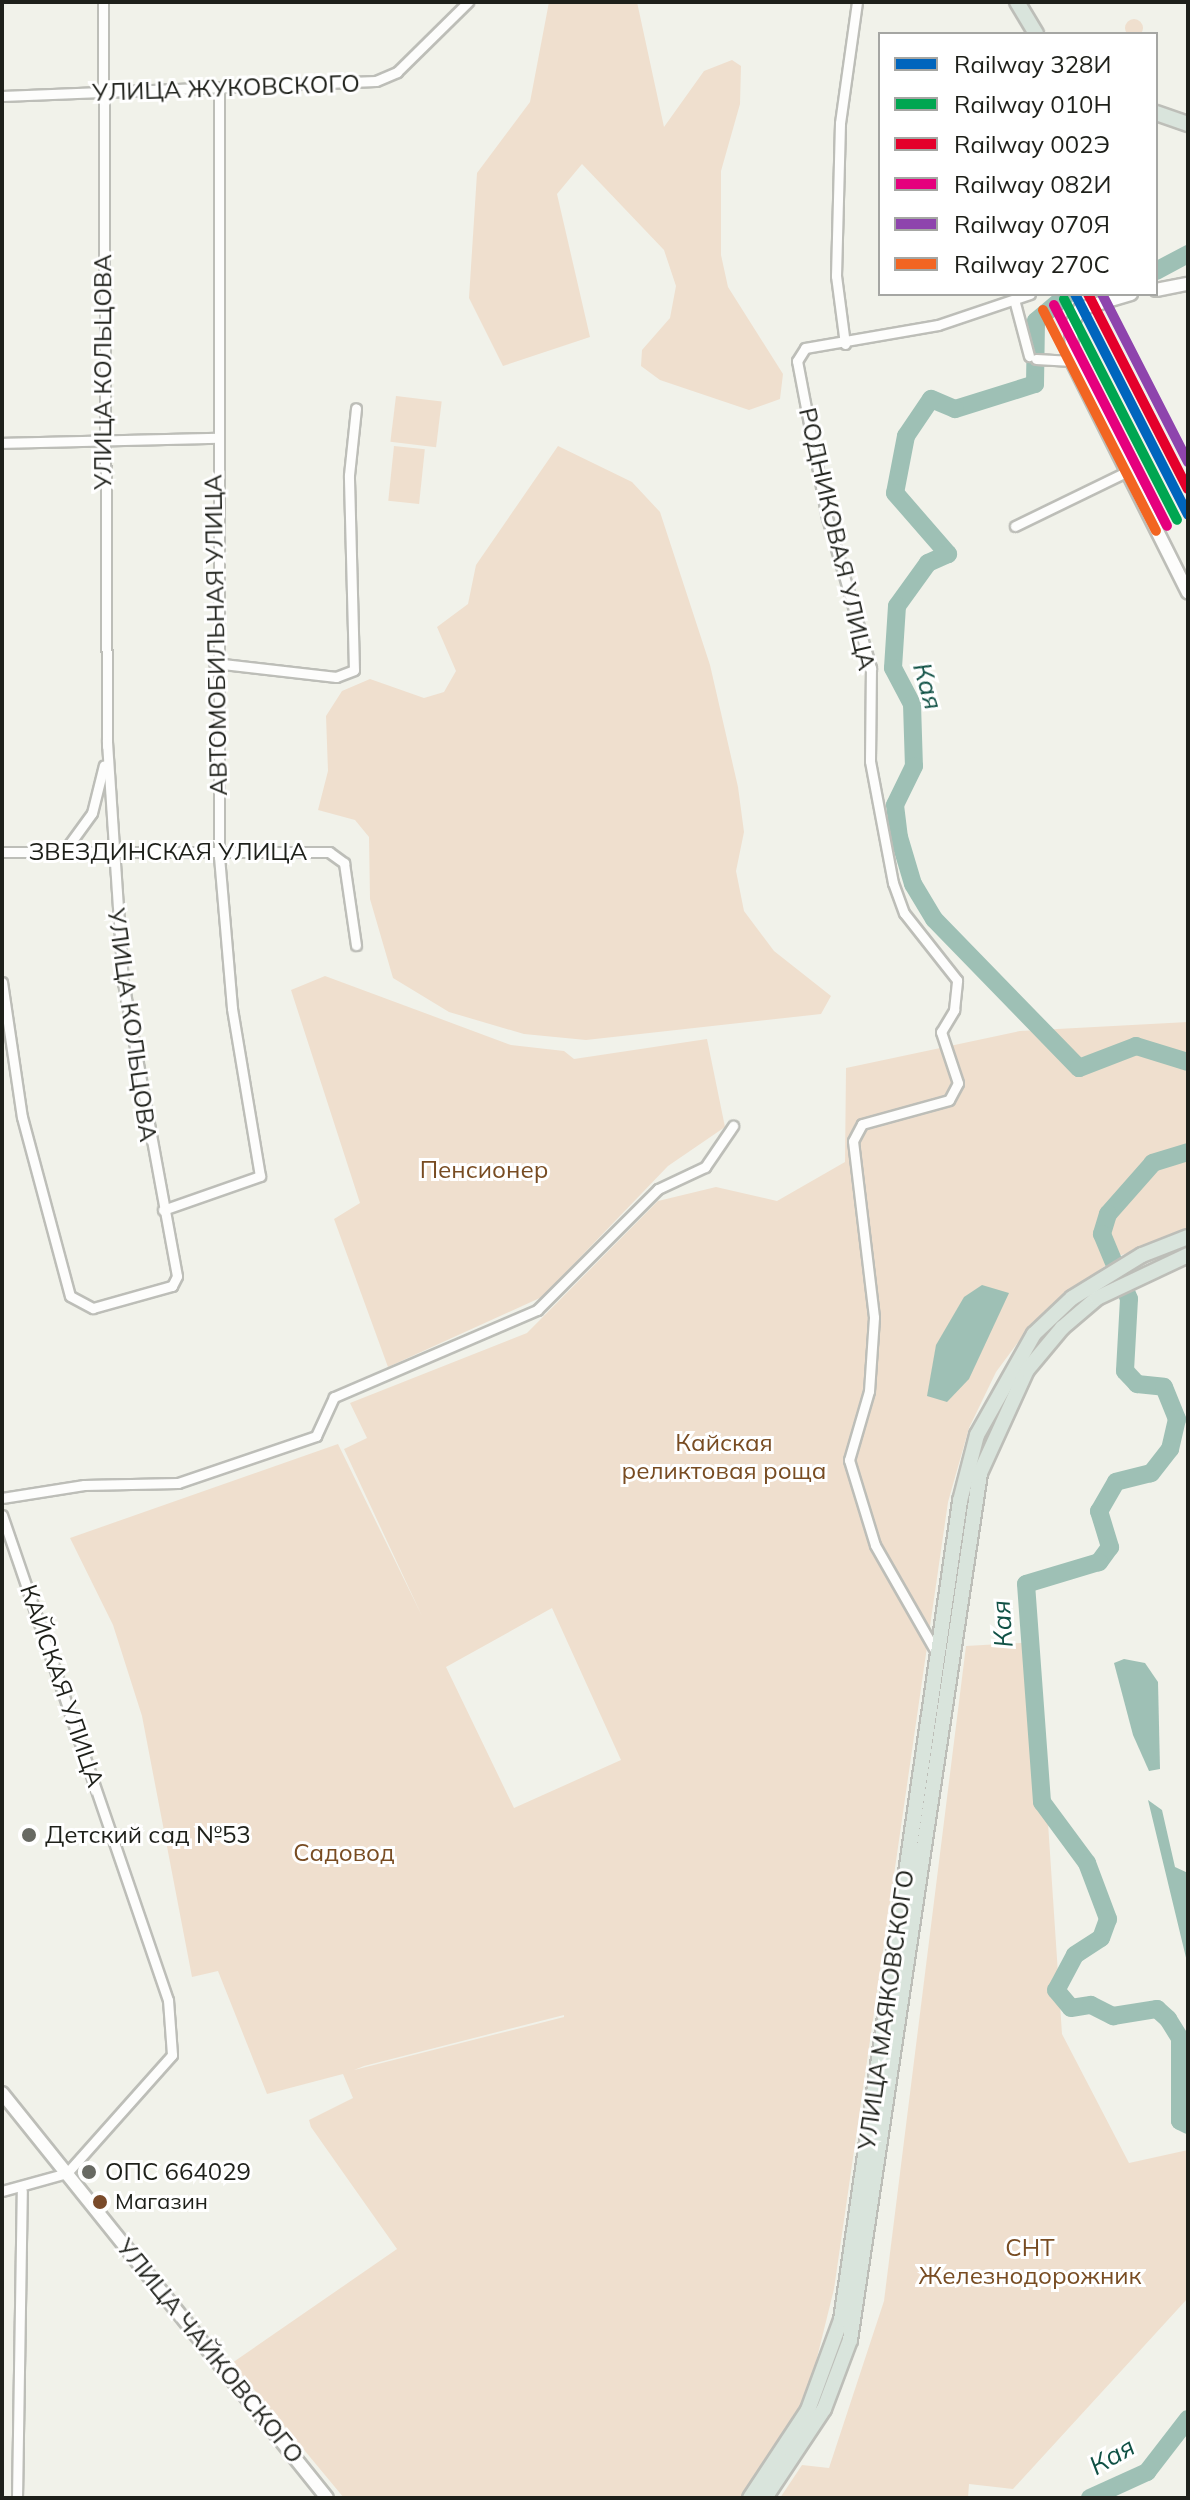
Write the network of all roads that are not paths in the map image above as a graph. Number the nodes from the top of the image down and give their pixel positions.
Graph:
1 (103, 2) edge
2 (468, 2) edge
3 (857, 2) edge
4 (1017, 2) edge
5 (1035, 32) edge
6 (219, 92) junction
7 (103, 93) junction
8 (2, 96) edge
9 (1158, 114) edge
10 (1188, 124) edge
11 (1188, 284) edge
12 (1158, 290) edge
13 (1027, 296) edge
14 (1124, 296) edge
15 (1015, 303) junction
16 (845, 344) junction
17 (1072, 361) junction
18 (356, 408) dead end
19 (214, 438) junction
20 (103, 441) junction
21 (2, 443) edge
22 (1126, 472) junction
23 (1015, 526) dead end
24 (1188, 593) edge
25 (214, 663) junction
26 (107, 742) junction
27 (2, 852) edge
28 (63, 853) junction
29 (109, 854) junction
30 (219, 857) junction
31 (356, 945) dead end
32 (2, 982) edge
33 (733, 1126) dead end
34 (163, 1210) junction
35 (1188, 1237) edge
36 (1188, 1255) edge
37 (2, 1498) edge
38 (2, 1515) edge
39 (937, 1655) junction
40 (2, 2093) edge
41 (67, 2173) junction
42 (2, 2191) edge
43 (22, 2191) junction
44 (17, 2498) edge
45 (327, 2498) edge
46 (750, 2498) edge
47 (765, 2498) edge

1 - 7 street, УЛИЦА КОЛЬЦОВА
2 - 6 street, УЛИЦА ЖУКОВСКОГО
3 - 16 street
4 - 5 main road
6 - 7 street, УЛИЦА ЖУКОВСКОГО
6 - 19 street, АВТОМОБИЛЬНАЯ УЛИЦА
7 - 8 street, УЛИЦА ЖУКОВСКОГО
7 - 20 street, УЛИЦА КОЛЬЦОВА
9 - 10 main road
11 - 12 street
13 - 15 street
14 - 17 street
15 - 16 street
15 - 17 street
16 - 39 street, РОДНИКОВАЯ УЛИЦА
17 - 22 street
18 - 25 street
19 - 20 street
19 - 25 street, АВТОМОБИЛЬНАЯ УЛИЦА
20 - 21 street
20 - 26 street, УЛИЦА КОЛЬЦОВА
22 - 23 street
22 - 24 street
25 - 30 street, АВТОМОБИЛЬНАЯ УЛИЦА
26 - 28 street, УЛИЦА КОЛЬЦОВА
26 - 29 street, УЛИЦА КОЛЬЦОВА
27 - 28 street, ЗВЕЗДИНСКАЯ УЛИЦА
28 - 29 street, ЗВЕЗДИНСКАЯ УЛИЦА
29 - 30 street, ЗВЕЗДИНСКАЯ УЛИЦА
29 - 34 street, УЛИЦА КОЛЬЦОВА
30 - 31 street, ЗВЕЗДИНСКАЯ УЛИЦА
30 - 34 street, АВТОМОБИЛЬНАЯ УЛИЦА
32 - 34 street, УЛИЦА КОЛЬЦОВА
33 - 37 street
35 - 39 main road, УЛИЦА МАЯКОВСКОГО
36 - 47 main road, УЛИЦА МАЯКОВСКОГО
38 - 41 street, КАЙСКАЯ УЛИЦА
39 - 46 main road, УЛИЦА МАЯКОВСКОГО
40 - 41 street, УЛИЦА ЧАЙКОВСКОГО
41 - 43 street, КАЙСКАЯ УЛИЦА
41 - 45 street, УЛИЦА ЧАЙКОВСКОГО
42 - 43 street, КАЙСКАЯ УЛИЦА
43 - 44 street

